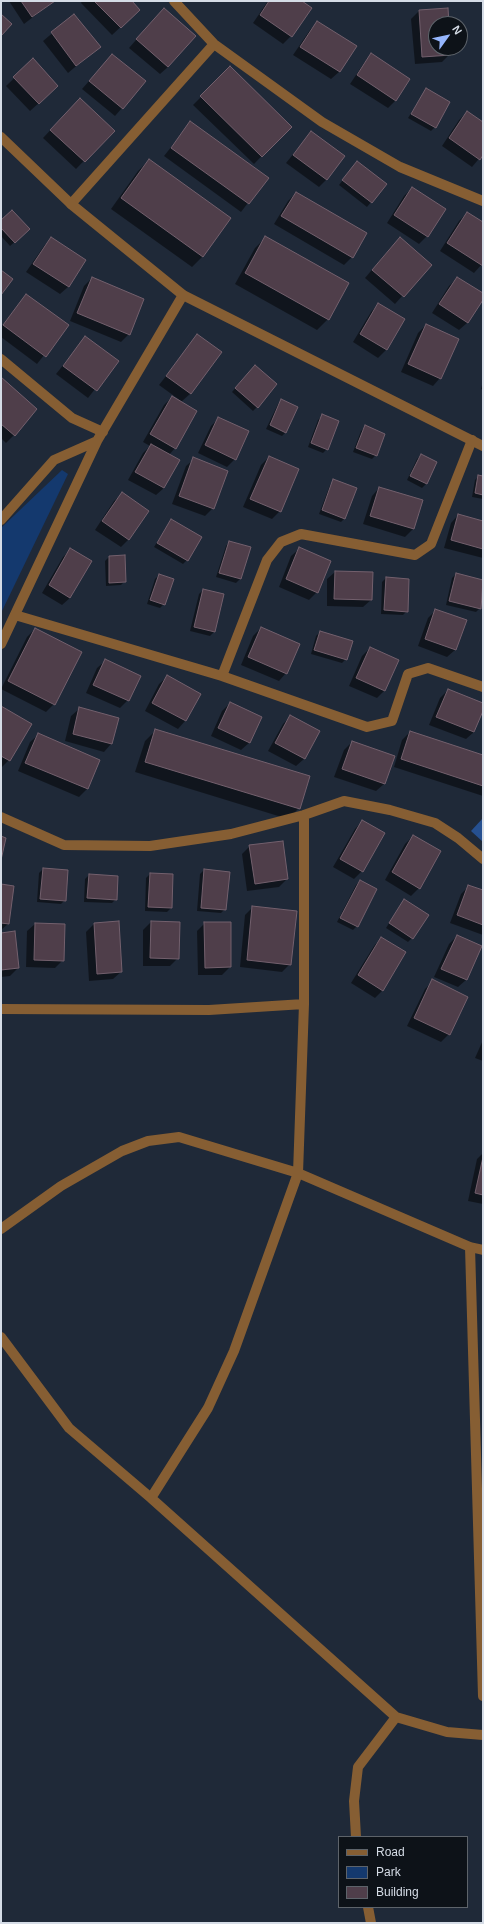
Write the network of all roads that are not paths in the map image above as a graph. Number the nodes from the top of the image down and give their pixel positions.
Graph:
1 (174, 1) edge
2 (214, 44) junction
3 (1, 137) edge
4 (483, 201) edge
5 (71, 204) junction
6 (183, 295) junction
7 (1, 359) edge
8 (100, 436) junction
9 (472, 440) junction
10 (483, 446) edge
11 (1, 520) edge
12 (15, 615) junction
13 (1, 644) edge
14 (222, 676) junction
15 (483, 687) edge
16 (304, 815) junction
17 (1, 817) edge
18 (483, 859) edge
19 (304, 1004) junction
20 (1, 1009) edge
21 (298, 1173) junction
22 (1, 1229) edge
23 (470, 1247) junction
24 (483, 1250) edge
25 (1, 1337) edge
26 (151, 1498) junction
27 (483, 1696) edge
28 (396, 1717) junction
29 (483, 1735) edge
30 (356, 1836) edge
31 (368, 1908) edge
32 (371, 1923) edge

1 - 2 street
2 - 4 street
2 - 5 street
3 - 5 street
5 - 6 street
6 - 8 street
6 - 9 street
7 - 8 street
8 - 11 street
8 - 12 street
9 - 10 street
9 - 14 street
12 - 13 street
12 - 14 street
14 - 15 street
16 - 17 street
16 - 18 street
16 - 19 street
19 - 20 street
19 - 21 street
21 - 22 street
21 - 23 street
21 - 26 street
23 - 24 street
23 - 27 street
25 - 26 street
26 - 28 street
28 - 29 street
28 - 30 street
31 - 32 street

